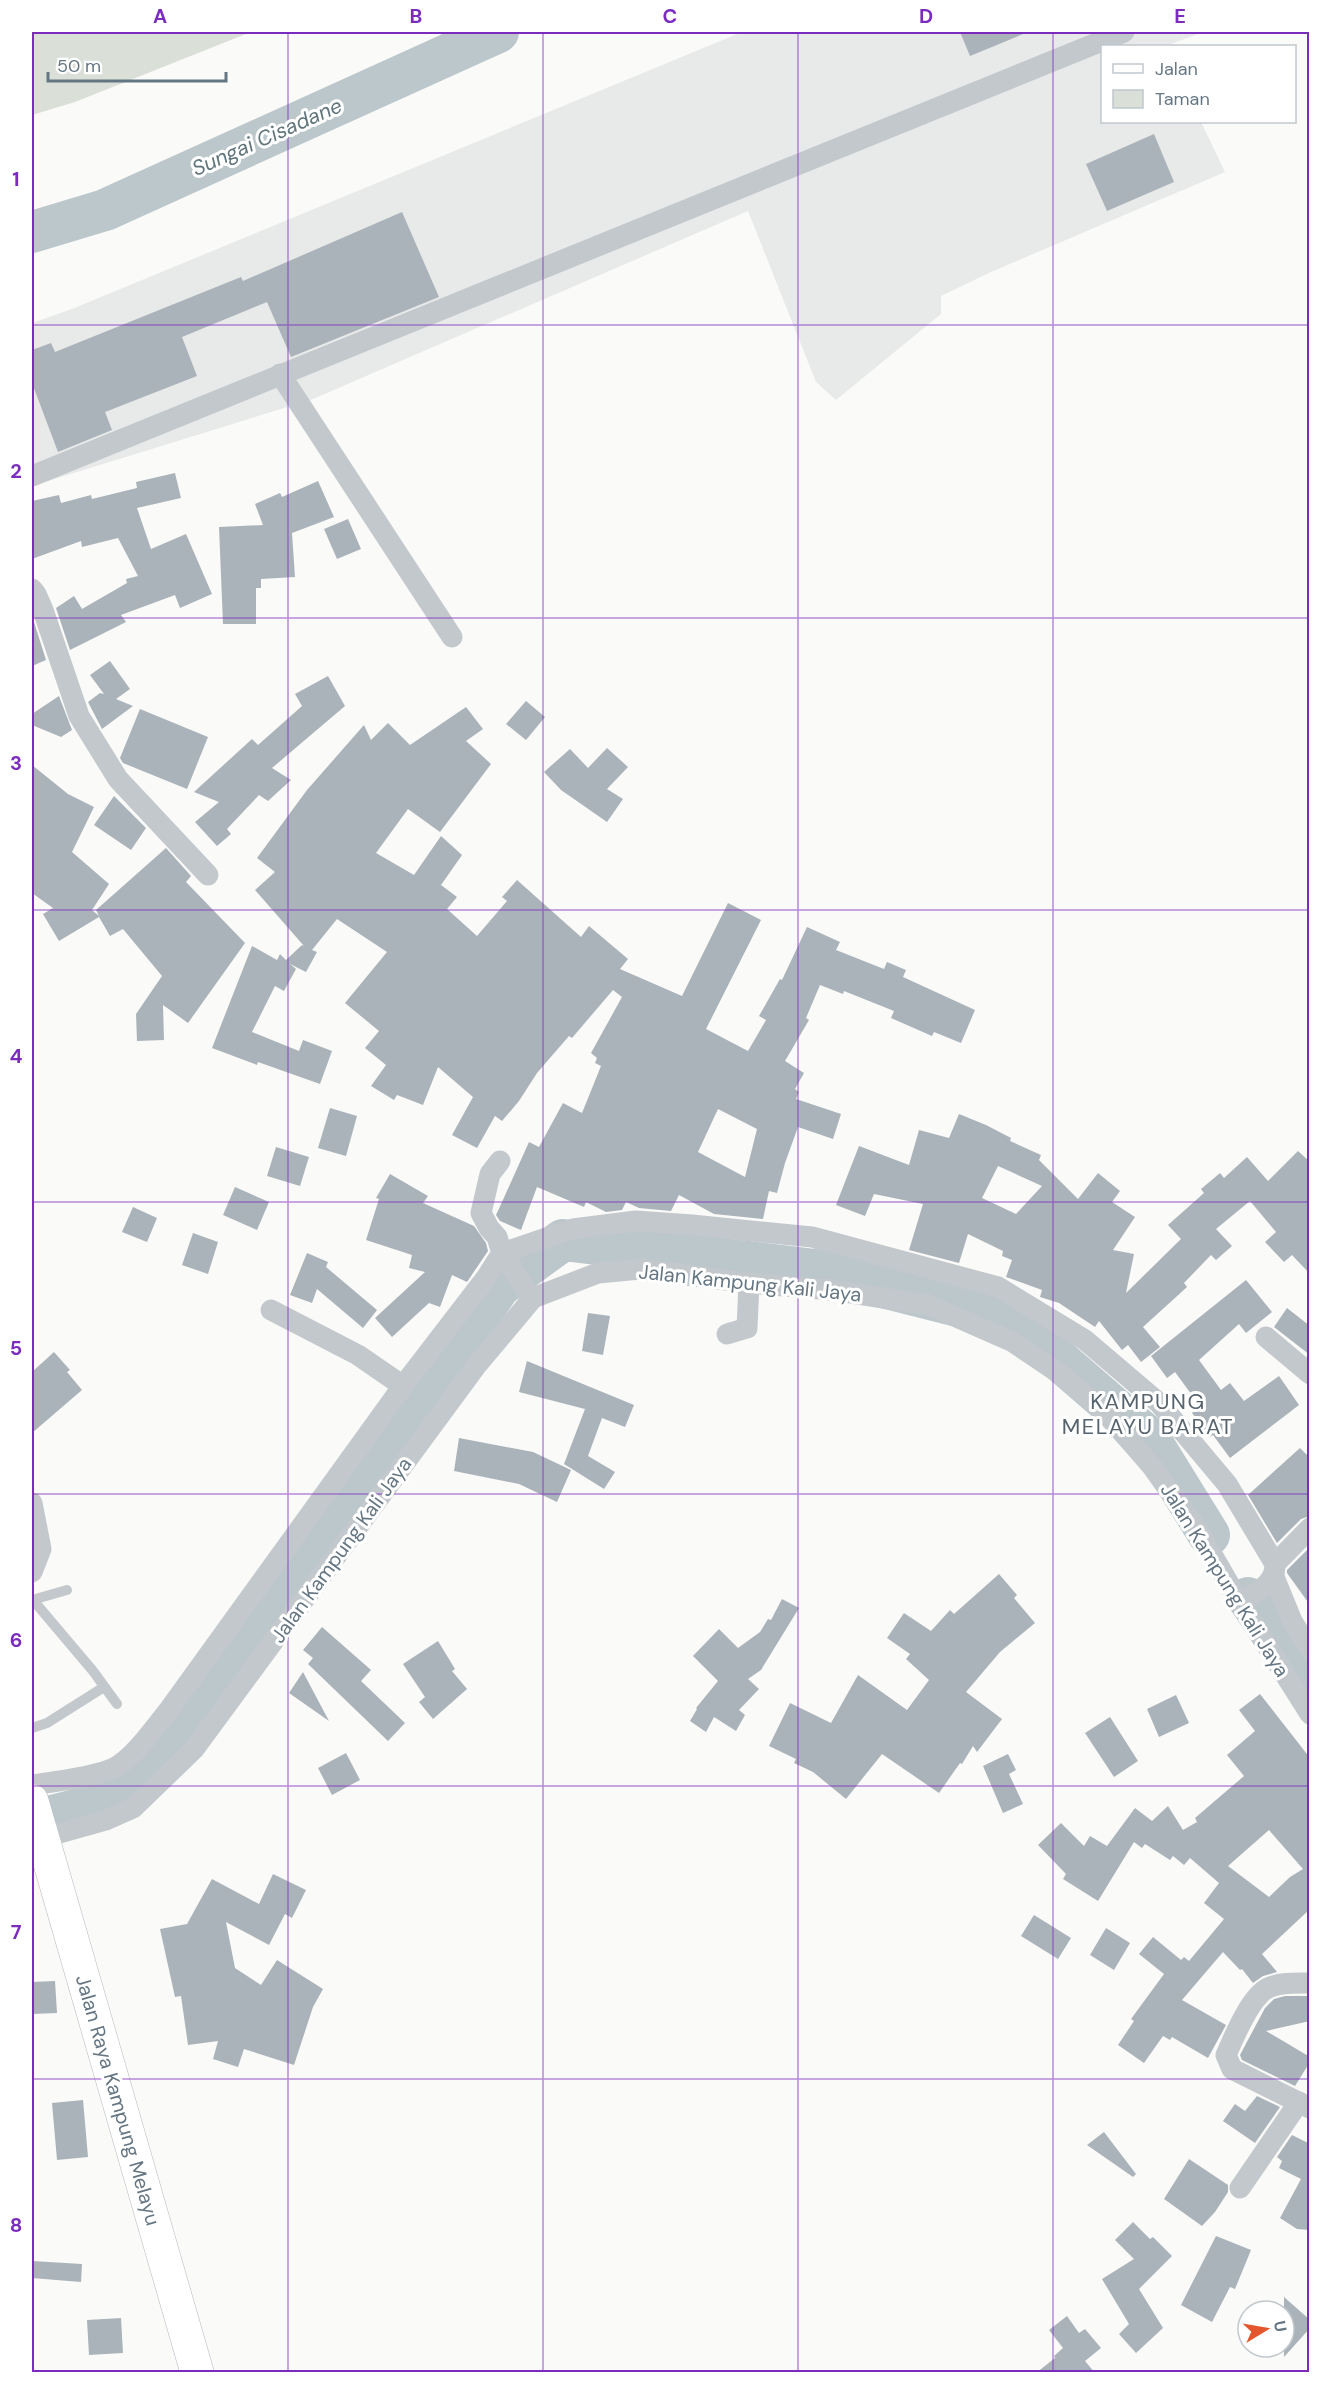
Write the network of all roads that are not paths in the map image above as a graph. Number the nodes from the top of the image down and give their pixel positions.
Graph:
1 (1124, 32) edge
2 (280, 375) junction
3 (32, 476) edge
4 (32, 590) edge
5 (452, 637) dead end
6 (208, 875) dead end
7 (501, 1161) dead end
8 (506, 1260) junction
9 (749, 1283) junction
10 (530, 1295) junction
11 (271, 1310) dead end
12 (727, 1334) dead end
13 (1266, 1337) dead end
14 (1310, 1374) edge
15 (403, 1386) junction
16 (32, 1503) edge
17 (1310, 1528) edge
18 (32, 1572) edge
19 (1273, 1574) junction
20 (67, 1590) dead end
21 (32, 1600) edge
22 (1243, 1600) junction
23 (1310, 1650) edge
24 (104, 1687) junction
25 (117, 1704) dead end
26 (1310, 1714) edge
27 (32, 1728) edge
28 (32, 1785) edge
29 (38, 1837) edge
30 (1310, 1983) edge
31 (1304, 2105) edge
32 (1240, 2188) dead end
33 (196, 2373) edge

1 - 2 street
2 - 3 street
2 - 5 street
4 - 6 street
7 - 8 street
8 - 10 street
8 - 15 street
8 - 19 street
9 - 10 street, Jalan Kampung Kali Jaya
9 - 12 street
9 - 22 street, Jalan Kampung Kali Jaya
10 - 29 street, Jalan Kampung Kali Jaya
11 - 15 street
13 - 14 street
15 - 28 street
16 - 18 street
17 - 19 street
19 - 22 street
19 - 23 street
20 - 21 lane
21 - 24 lane
22 - 26 street, Jalan Kampung Kali Jaya
24 - 25 lane
24 - 27 lane
29 - 33 main road, Jalan Raya Kampung Melayu
30 - 31 street
31 - 32 street

